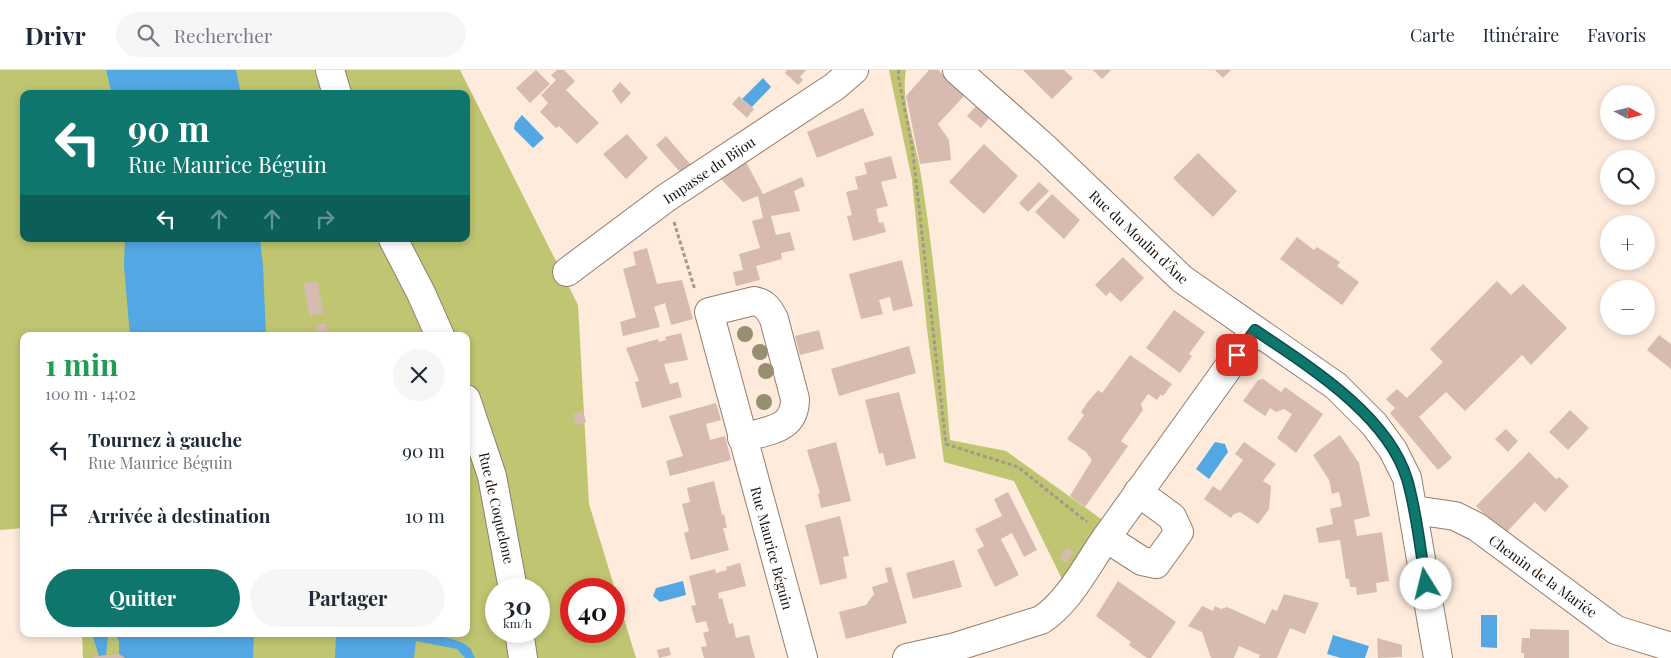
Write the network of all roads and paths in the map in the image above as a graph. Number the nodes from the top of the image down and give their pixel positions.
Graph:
1 (330, 70) edge
2 (854, 70) edge
3 (899, 70) edge
4 (957, 70) edge
5 (336, 90) edge
6 (666, 198) junction
7 (395, 242) edge
8 (567, 272) dead end
9 (709, 312) junction
10 (1255, 330) junction
11 (438, 332) edge
12 (470, 411) edge
13 (742, 438) junction
14 (1138, 492) junction
15 (1414, 510) junction
16 (1106, 538) junction
17 (512, 578) edge
18 (521, 643) edge
19 (1671, 647) edge
20 (953, 653) edge
21 (523, 658) edge
22 (803, 658) edge
23 (906, 658) edge
24 (1438, 658) edge

1 - 5 street
2 - 6 street, Impasse du Bijou
3 - 16 path
4 - 10 street, Rue du Moulin d'Âne
6 - 8 street, Impasse du Bijou
6 - 9 path
7 - 11 street
9 - 13 street, Rue Maurice Béguin
9 - 13 street
10 - 14 street
10 - 15 street, Rue du Moulin d'Âne
12 - 17 street, Rue de Coquelone
13 - 22 street, Rue Maurice Béguin
14 - 16 street
14 - 16 street
15 - 19 street, Chemin de la Mariée
15 - 24 street, Rue du Moulin d'Âne
16 - 20 street
18 - 21 street
20 - 23 street

